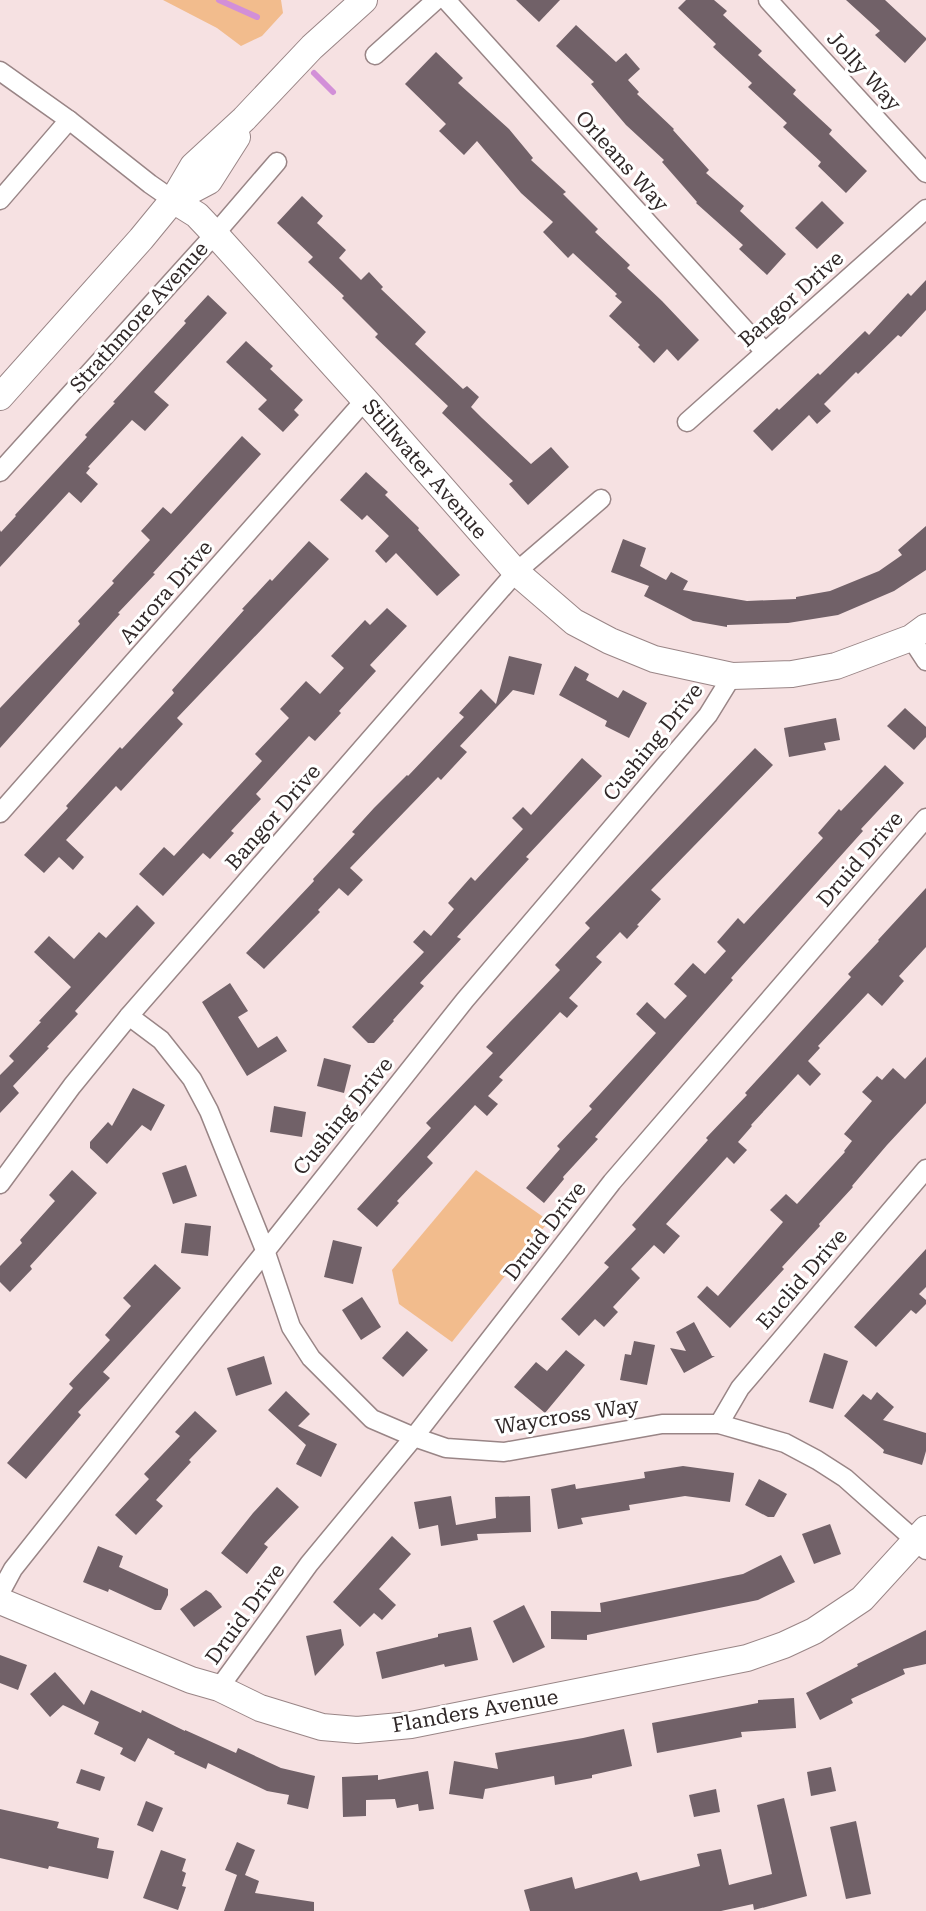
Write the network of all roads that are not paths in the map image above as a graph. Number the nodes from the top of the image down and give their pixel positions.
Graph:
1 (364, 0) edge
2 (436, 0) edge
3 (446, 0) edge
4 (768, 0) edge
5 (375, 55) dead end
6 (0, 71) edge
7 (69, 120) junction
8 (277, 162) dead end
9 (926, 173) edge
10 (0, 200) edge
11 (173, 200) junction
12 (926, 209) edge
13 (215, 234) junction
14 (765, 352) junction
15 (0, 398) edge
16 (365, 400) junction
17 (687, 422) dead end
18 (0, 472) edge
19 (601, 499) dead end
20 (516, 572) junction
21 (919, 633) edge
22 (926, 661) edge
23 (732, 676) junction
24 (0, 813) edge
25 (926, 818) edge
26 (129, 1016) junction
27 (926, 1169) edge
28 (0, 1184) edge
29 (265, 1250) junction
30 (719, 1424) junction
31 (414, 1437) junction
32 (922, 1540) edge
33 (0, 1593) edge
34 (0, 1601) edge
35 (219, 1688) junction

1 - 11 street
2 - 5 street
3 - 14 street, Orleans Way
4 - 9 street, Jolly Way
6 - 7 street, Stillwater Avenue
7 - 10 street
7 - 11 street, Stillwater Avenue
8 - 13 street, Strathmore Avenue
11 - 13 street, Stillwater Avenue
11 - 15 street
12 - 14 street, Bangor Drive
13 - 16 street, Stillwater Avenue
13 - 18 street, Strathmore Avenue
14 - 17 street, Bangor Drive
16 - 20 street, Stillwater Avenue
16 - 24 street, Aurora Drive
19 - 20 street, Bangor Drive
20 - 23 street, Stillwater Avenue
20 - 26 street, Bangor Drive
21 - 22 street
21 - 23 street, Stillwater Avenue
23 - 29 street, Cushing Drive
25 - 31 street, Druid Drive
26 - 28 street, Bangor Drive
26 - 29 street, Waycross Way
27 - 30 street, Euclid Drive
29 - 31 street, Waycross Way
29 - 33 street, Cushing Drive
30 - 31 street, Waycross Way
30 - 32 street, Waycross Way
31 - 35 street, Druid Drive
32 - 35 street, Flanders Avenue
34 - 35 street, Flanders Avenue

